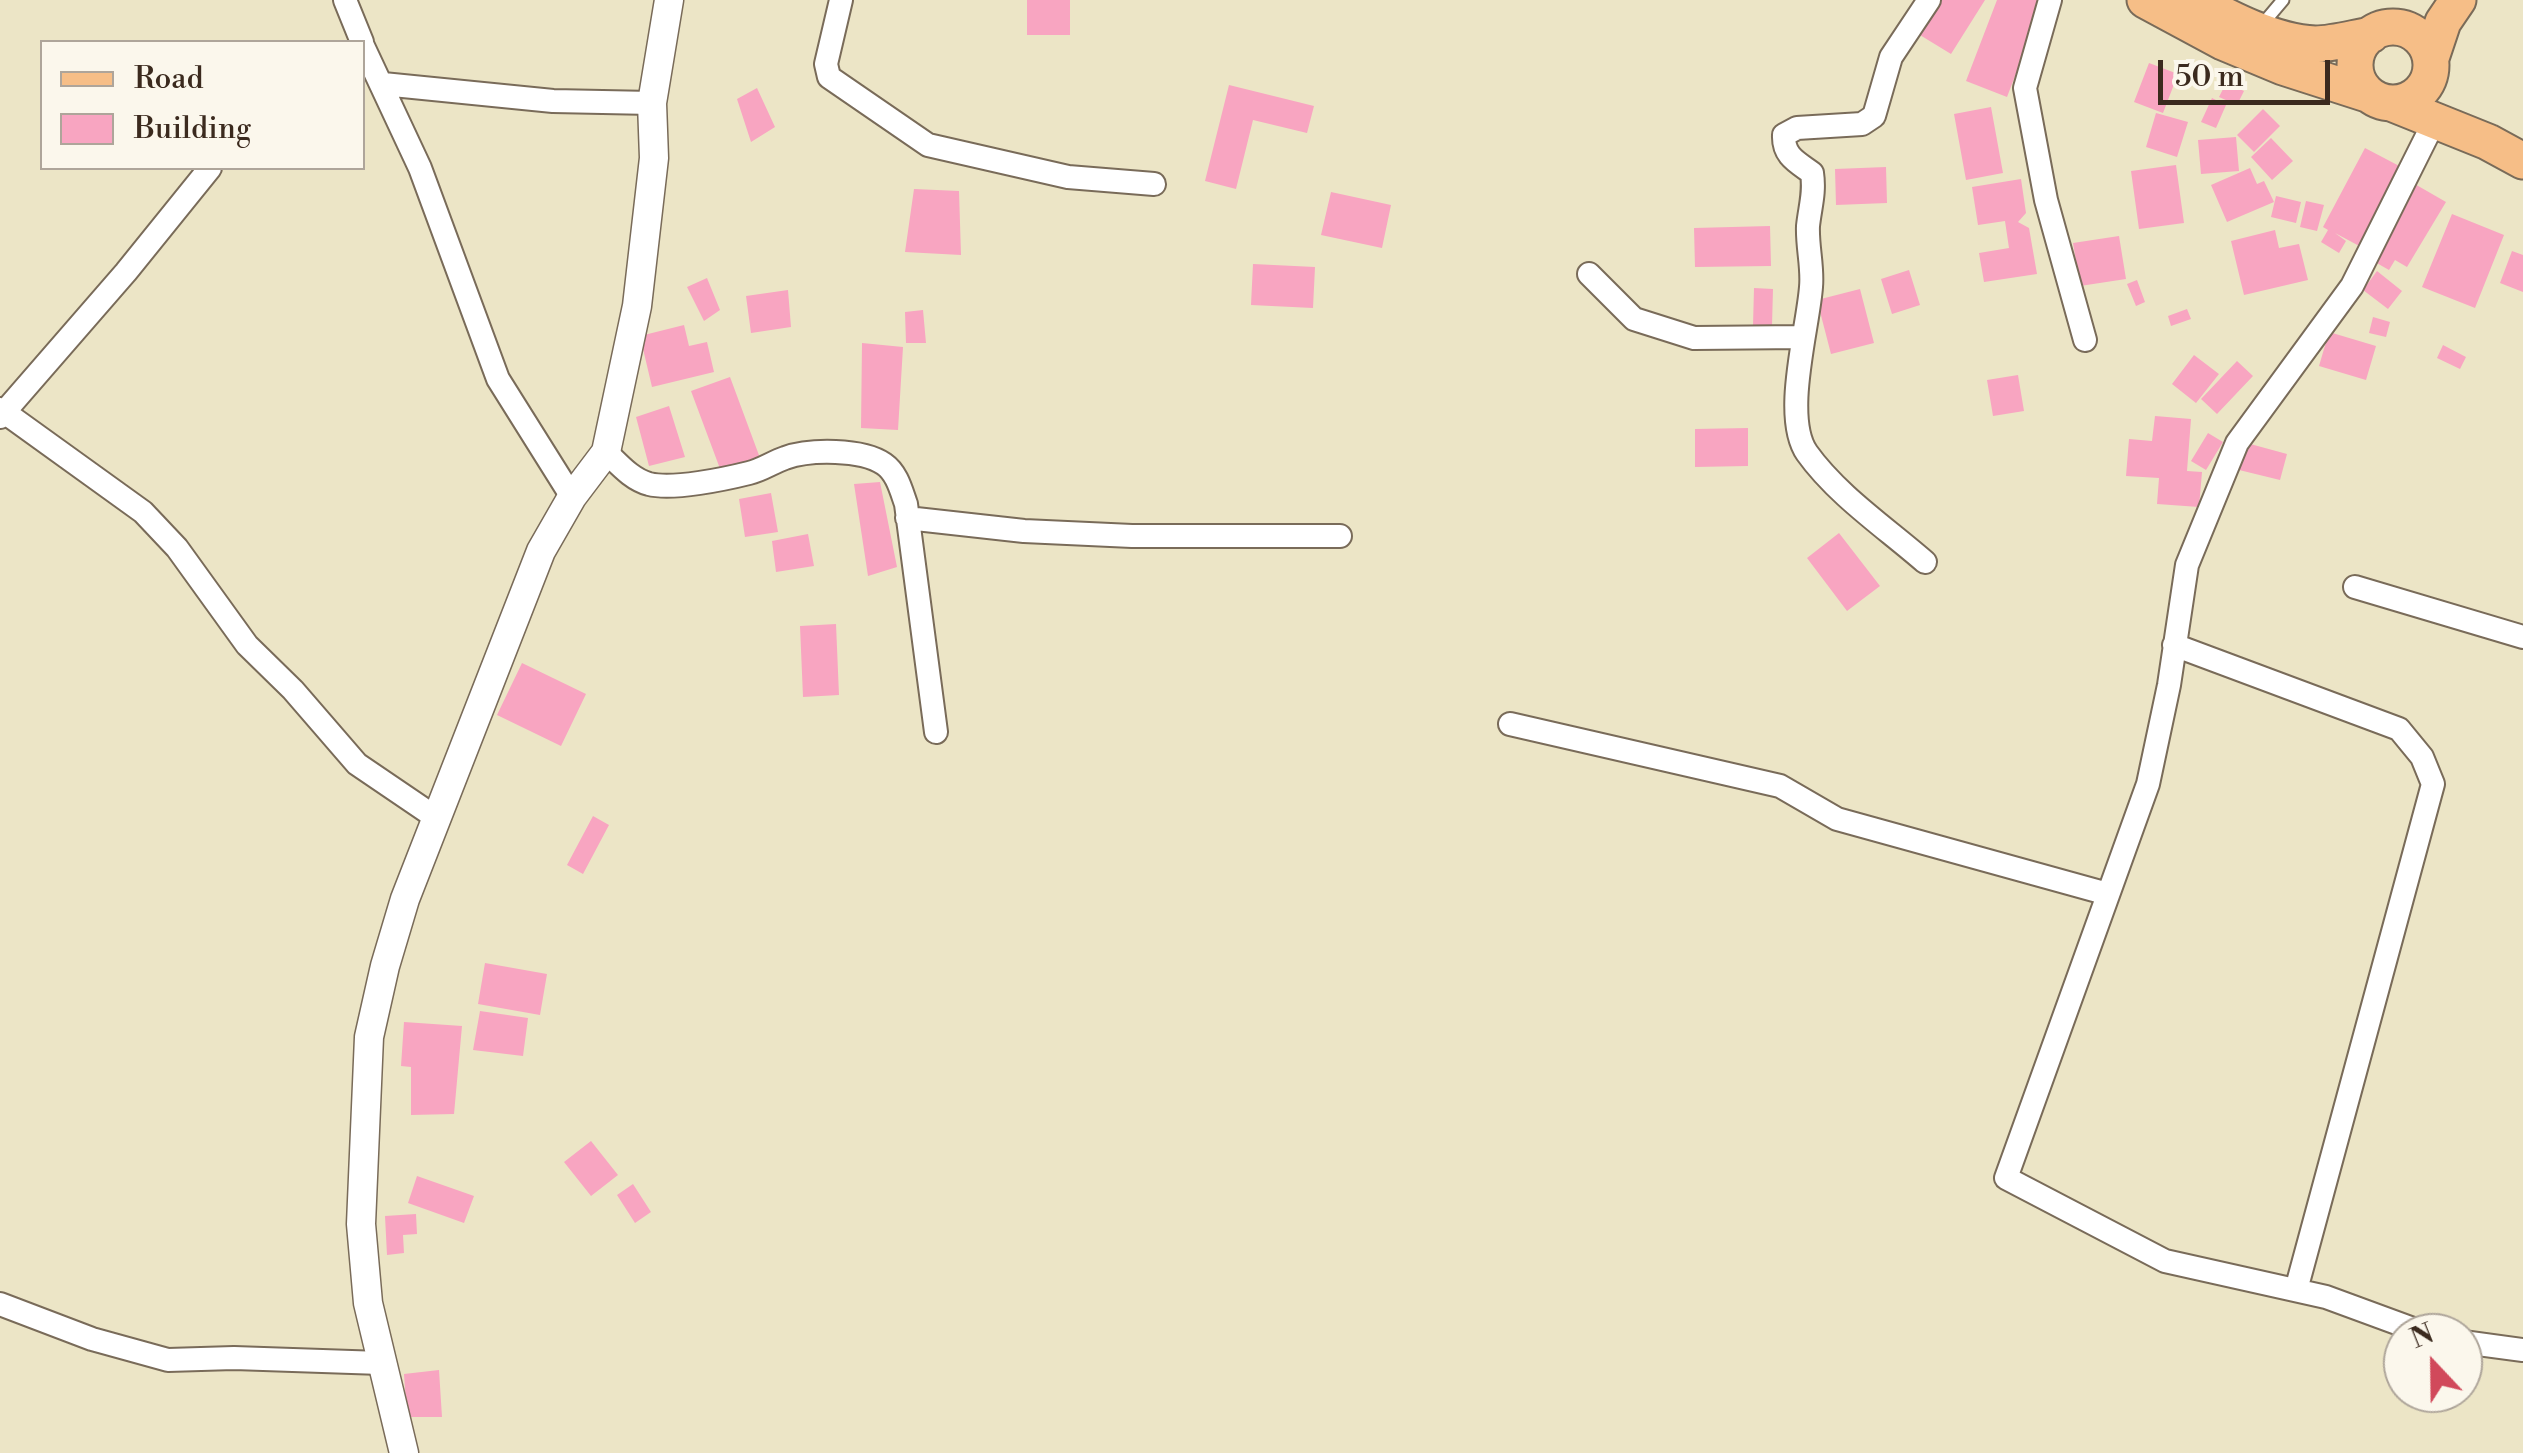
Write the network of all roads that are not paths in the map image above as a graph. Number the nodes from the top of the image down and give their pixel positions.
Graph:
1 (345, 0) edge
2 (669, 0) edge
3 (841, 0) edge
4 (1929, 0) edge
5 (2050, 0) edge
6 (2145, 0) edge
7 (2195, 0) edge
8 (2283, 0) edge
9 (2422, 0) edge
10 (2458, 0) edge
11 (2259, 29) junction
12 (2377, 32) junction
13 (356, 40) edge
14 (365, 55) edge
15 (2431, 62) junction
16 (383, 84) junction
17 (2379, 99) junction
18 (652, 103) junction
19 (2435, 120) junction
20 (2488, 142) junction
21 (2523, 162) edge
22 (208, 170) edge
23 (1154, 184) dead end
24 (1589, 274) dead end
25 (1803, 338) junction
26 (2085, 340) dead end
27 (1, 413) edge
28 (606, 452) junction
29 (572, 497) junction
30 (907, 518) junction
31 (1340, 536) dead end
32 (1926, 562) dead end
33 (2356, 587) dead end
34 (2523, 637) edge
35 (2174, 646) junction
36 (1510, 724) dead end
37 (936, 732) dead end
38 (438, 819) junction
39 (2108, 894) junction
40 (2296, 1290) junction
41 (0, 1304) edge
42 (2383, 1318) edge
43 (2483, 1345) edge
44 (2523, 1350) edge
45 (381, 1363) junction
46 (404, 1453) edge

1 - 13 street
2 - 18 street
3 - 23 street
4 - 25 street
5 - 26 street
6 - 17 main road
7 - 11 main road
8 - 11 lane
9 - 12 main road
10 - 15 main road
11 - 12 main road
12 - 15 main road
12 - 17 main road
14 - 16 street
15 - 17 main road
15 - 20 main road
16 - 18 street
16 - 29 street
17 - 19 main road
18 - 28 street
19 - 20 main road
19 - 35 street
20 - 21 main road
22 - 27 street
24 - 25 street
25 - 32 street
27 - 38 street
28 - 29 street
28 - 30 street
29 - 38 street
30 - 31 street
30 - 37 street
33 - 34 street
35 - 39 street
35 - 40 street
36 - 39 street
38 - 45 street
39 - 40 street
40 - 42 street
41 - 45 street
43 - 44 street
45 - 46 street

